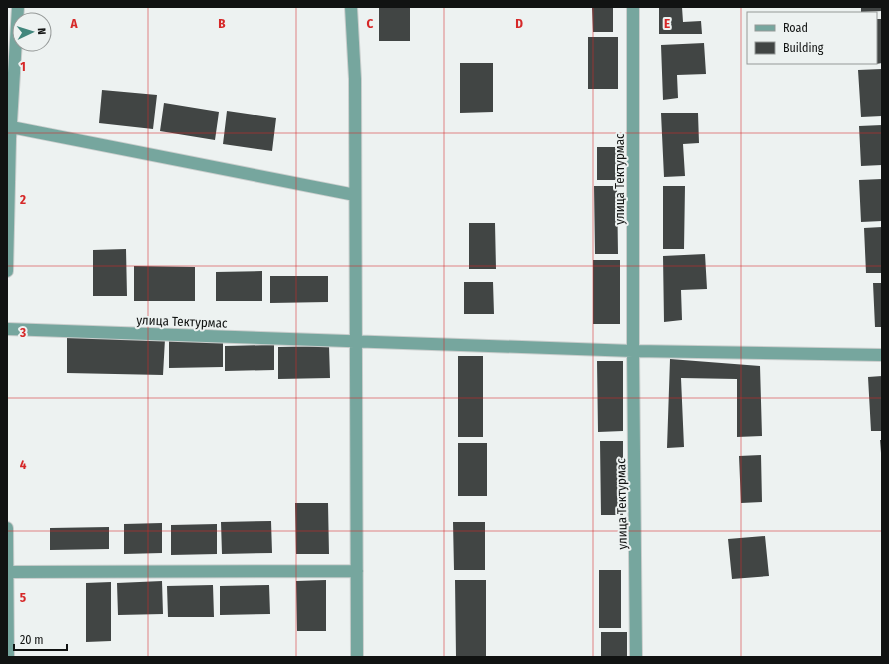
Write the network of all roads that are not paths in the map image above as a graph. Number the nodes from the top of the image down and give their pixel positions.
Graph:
1 (18, 7) edge
2 (351, 7) edge
3 (633, 7) edge
4 (11, 127) junction
5 (355, 195) junction
6 (7, 271) edge
7 (7, 329) edge
8 (356, 342) junction
9 (633, 351) junction
10 (882, 355) edge
11 (7, 528) edge
12 (7, 572) edge
13 (357, 572) junction
14 (8, 657) edge
15 (357, 657) edge
16 (636, 657) edge

1 - 4 street
2 - 5 street
3 - 9 street, улица Тектурмас
4 - 5 street
4 - 6 street
5 - 8 street
7 - 8 street, улица Тектурмас
8 - 9 street, улица Тектурмас
8 - 13 street
9 - 10 street, улица Тектурмас
9 - 16 street, улица Тектурмас
11 - 12 street
12 - 13 street
12 - 14 street
13 - 15 street

